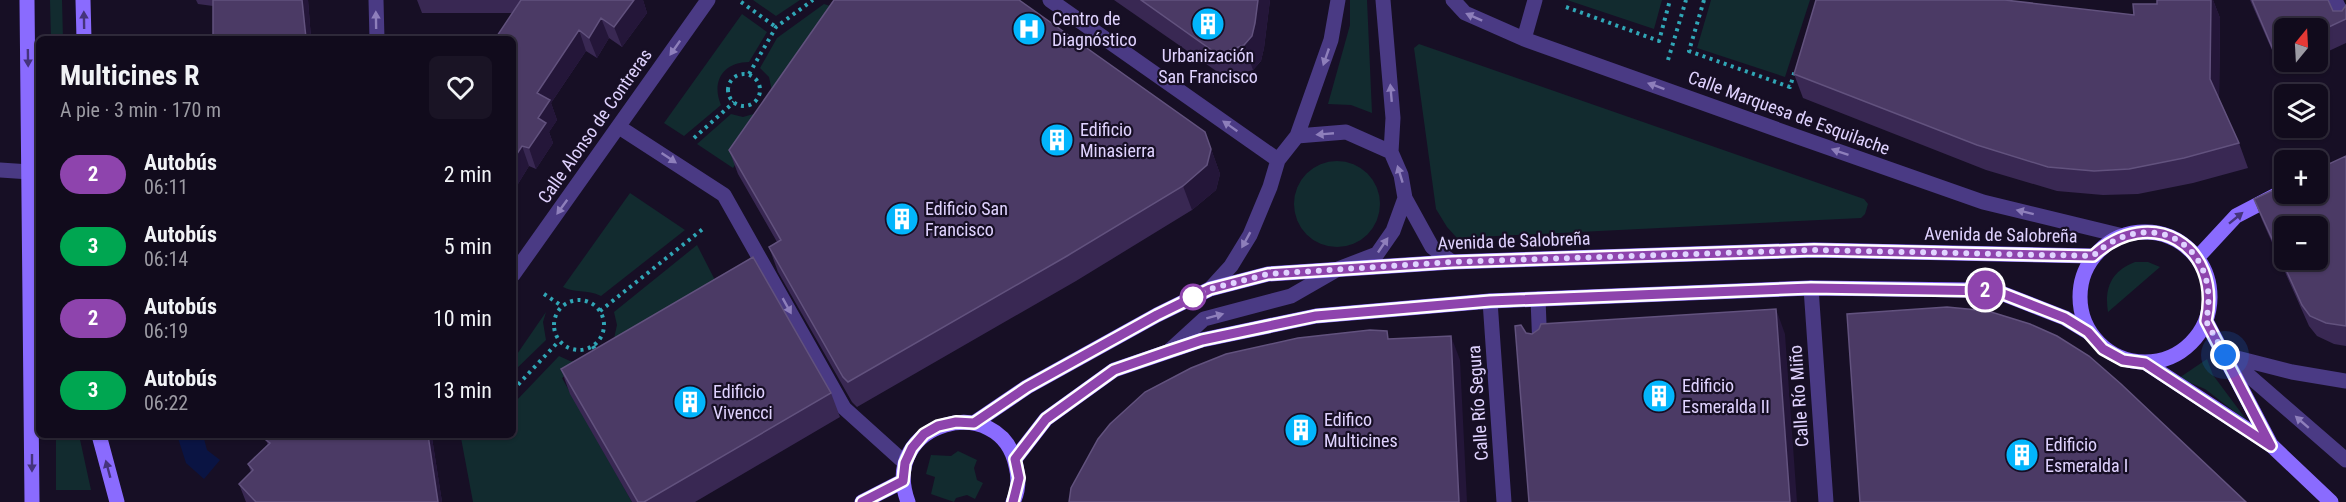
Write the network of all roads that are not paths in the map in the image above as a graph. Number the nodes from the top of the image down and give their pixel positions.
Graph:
1 (27, 0) edge
2 (83, 0) edge
3 (376, 0) edge
4 (708, 0) edge
5 (1050, 0) edge
6 (1338, 0) edge
7 (1383, 0) edge
8 (1453, 0) edge
9 (1535, 0) edge
10 (2335, 0) edge
11 (2346, 23) edge
12 (84, 36) edge
13 (377, 36) edge
14 (1524, 39) junction
15 (619, 127) junction
16 (1298, 136) junction
17 (1391, 152) junction
18 (1278, 160) junction
19 (0, 170) edge
20 (30, 172) junction
21 (2274, 196) edge
22 (1405, 198) junction
23 (2123, 236) junction
24 (2093, 256) junction
25 (2197, 258) junction
26 (1452, 262) junction
27 (1338, 269) junction
28 (516, 271) edge
29 (1811, 288) junction
30 (1210, 289) junction
31 (1538, 299) junction
32 (1490, 301) junction
33 (2206, 321) junction
34 (2088, 332) junction
35 (1540, 350) edge
36 (1169, 351) junction
37 (2225, 355) junction
38 (2145, 363) junction
39 (2346, 381) edge
40 (974, 423) junction
41 (100, 438) edge
42 (2271, 446) junction
43 (1015, 459) junction
44 (2346, 460) edge
45 (905, 463) junction
46 (903, 481) junction
47 (32, 502) edge
48 (117, 502) edge
49 (862, 502) edge
50 (908, 502) edge
51 (1013, 502) edge
52 (1504, 502) edge
53 (1826, 502) edge
54 (2331, 502) edge

1 -> 20 main road
12 -> 2 main road
13 -> 3 street
4 -> 15 street, Calle Alonso de Contreras
18 -> 5 street
6 -> 16 street
17 -> 7 street
14 -> 8 street, Calle Marquesa de Esquilache
9 - 14 street
10 - 11 street
23 -> 14 street, Calle Marquesa de Esquilache
15 -> 28 street, Calle Alonso de Contreras
15 -> 45 street
17 -> 16 street
16 - 18 street
22 -> 17 street
18 -> 30 street
19 - 20 street
20 -> 47 main road
25 -> 21 main road
22 - 26 street
27 -> 22 street
23 - 24 main road
23 - 25 main road
24 - 26 main road, Avenida de Salobreña
24 - 34 main road
25 - 33 main road
26 - 27 main road, Avenida de Salobreña
27 - 30 main road, Avenida de Salobreña
36 -> 27 street
29 - 31 main road
29 - 34 main road
29 - 53 street, Calle Río Miño
30 - 40 main road, Avenida de Salobreña
31 - 32 main road
31 - 35 street
32 - 36 main road
32 - 52 street, Calle Río Segura
33 - 37 main road
33 - 38 main road
34 - 38 main road
36 - 43 main road
37 - 39 street
37 - 42 main road
44 -> 37 street
38 - 42 main road
40 - 43 main road
40 - 45 main road
48 -> 41 main road
42 - 54 main road
43 - 51 main road
45 - 46 main road
46 - 49 main road
46 - 50 main road

